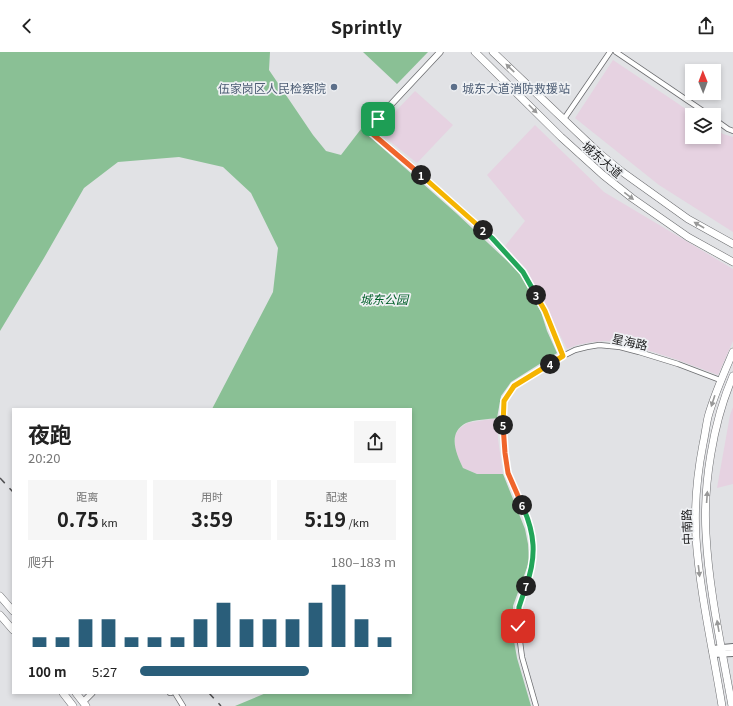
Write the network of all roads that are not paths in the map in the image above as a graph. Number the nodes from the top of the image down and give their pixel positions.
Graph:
1 (440, 52) edge
2 (475, 52) edge
3 (493, 52) edge
4 (610, 52) edge
5 (616, 52) edge
6 (698, 108) edge
7 (564, 119) junction
8 (721, 124) edge
9 (368, 130) joint
10 (733, 131) edge
11 (733, 244) edge
12 (733, 262) edge
13 (733, 352) edge
14 (563, 356) junction
15 (733, 376) edge
16 (720, 380) junction
17 (0, 596) edge
18 (12, 610) edge
19 (0, 615) edge
20 (12, 629) edge
21 (733, 646) edge
22 (722, 651) junction
23 (713, 652) junction
24 (733, 653) edge
25 (64, 694) edge
26 (77, 694) edge
27 (91, 694) edge
28 (176, 694) edge
29 (83, 705) edge
30 (73, 706) edge
31 (183, 706) edge
32 (536, 706) edge
33 (722, 706) edge
34 (732, 706) edge

1 - 9 street
2 -> 12 main road, 城东大道
7 -> 3 main road, 城东大道
4 - 7 street
5 - 6 street
11 -> 7 main road, 城东大道
8 - 10 street
9 - 14 street
13 - 16 main road, 中南路
14 - 16 street, 星海路
14 - 32 street, 星海路
22 -> 15 main road, 中南路
16 -> 23 main road, 中南路
17 - 18 main road
19 - 20 main road
21 - 22 main road
22 - 23 main road
22 - 24 main road
22 - 34 main road, 中南路
23 - 33 main road, 中南路
25 - 30 main road
26 - 29 main road
27 - 29 street
28 - 31 street
29 - 30 main road

